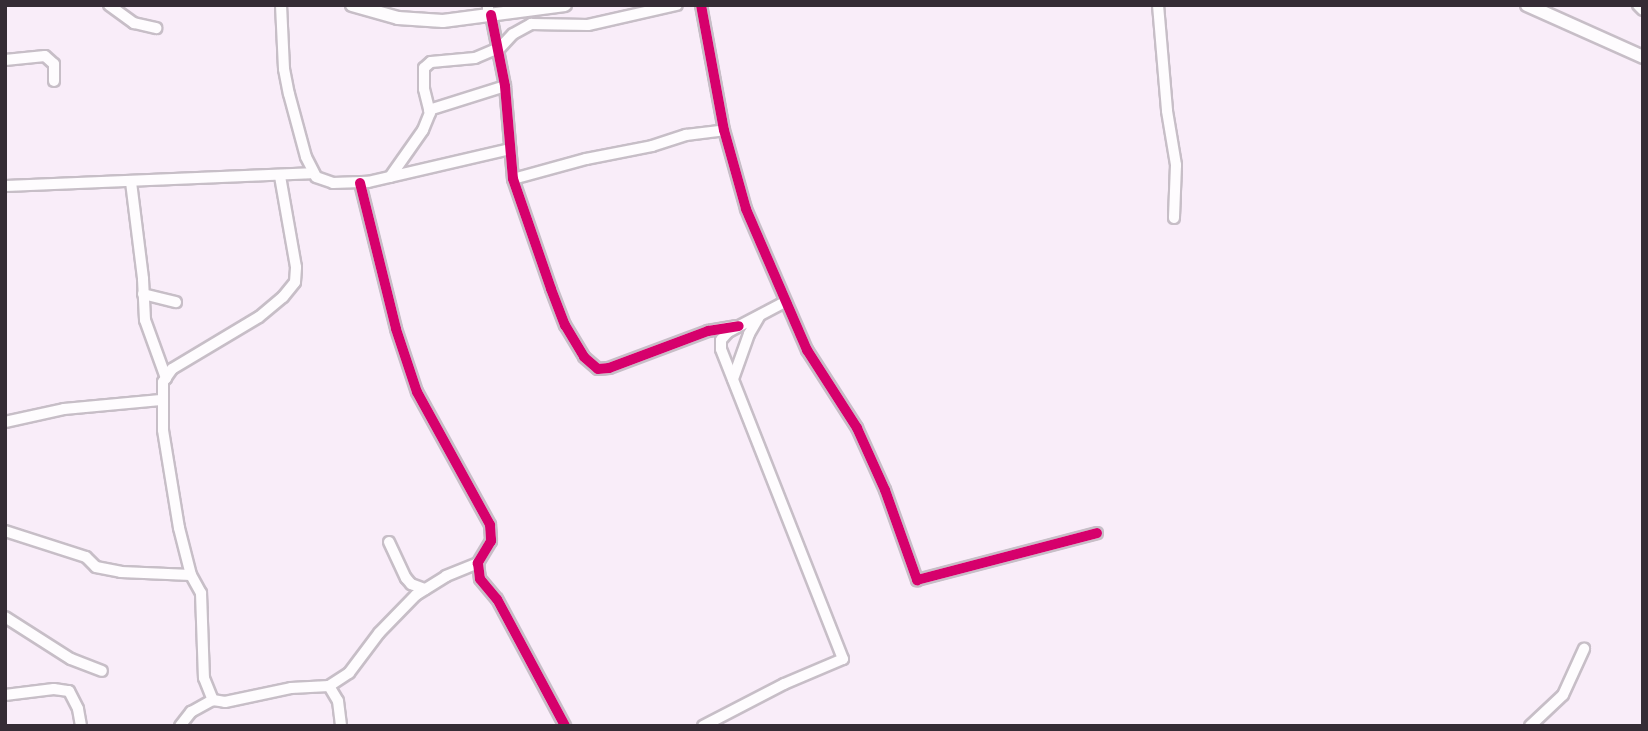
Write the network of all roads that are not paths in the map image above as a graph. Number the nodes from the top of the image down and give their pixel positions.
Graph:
1 (108, 5) edge
2 (281, 5) edge
3 (352, 5) edge
4 (565, 5) edge
5 (677, 5) edge
6 (701, 5) edge
7 (1158, 5) edge
8 (1527, 5) edge
9 (1638, 5) edge
10 (1643, 10) edge
11 (489, 12) edge
12 (156, 28) dead end
13 (498, 49) junction
14 (1643, 57) edge
15 (5, 60) edge
16 (54, 81) dead end
17 (505, 86) junction
18 (429, 110) junction
19 (724, 130) junction
20 (510, 149) junction
21 (312, 173) junction
22 (280, 176) junction
23 (390, 177) junction
24 (513, 179) junction
25 (131, 182) junction
26 (360, 183) junction
27 (5, 186) edge
28 (1174, 218) dead end
29 (143, 294) junction
30 (176, 302) dead end
31 (785, 302) junction
32 (762, 314) junction
33 (739, 326) junction
34 (166, 378) junction
35 (733, 379) junction
36 (161, 400) junction
37 (5, 422) edge
38 (5, 531) edge
39 (1097, 533) dead end
40 (389, 542) dead end
41 (478, 563) junction
42 (191, 575) junction
43 (425, 589) junction
44 (5, 617) edge
45 (1584, 649) dead end
46 (102, 671) dead end
47 (329, 686) junction
48 (5, 695) edge
49 (213, 700) junction
50 (81, 726) edge
51 (180, 726) edge
52 (341, 726) edge
53 (565, 726) edge
54 (703, 726) edge
55 (1530, 726) edge

1 - 12 street
2 - 21 street
3 - 11 street
4 - 11 street
5 - 13 street
6 - 19 street
7 - 28 street
8 - 14 street
9 - 10 street
11 - 13 street
13 - 17 street
13 - 18 street
15 - 16 street
17 - 18 street
17 - 20 street
18 - 23 street
19 - 24 street
19 - 31 street
20 - 23 street
20 - 24 street
21 - 22 street
21 - 26 street
22 - 25 street
22 - 34 street
23 - 26 street
24 - 33 street
25 - 27 street
25 - 29 street
26 - 41 street
29 - 30 street
29 - 34 street
31 - 32 street
31 - 39 street
32 - 33 street
32 - 35 street
33 - 35 street
34 - 36 street
35 - 54 street
36 - 37 street
36 - 42 street
38 - 42 street
40 - 43 street
41 - 43 street
41 - 53 street
42 - 49 street
43 - 47 street
44 - 46 street
45 - 55 street
47 - 49 street
47 - 52 street
48 - 50 street
49 - 51 street

